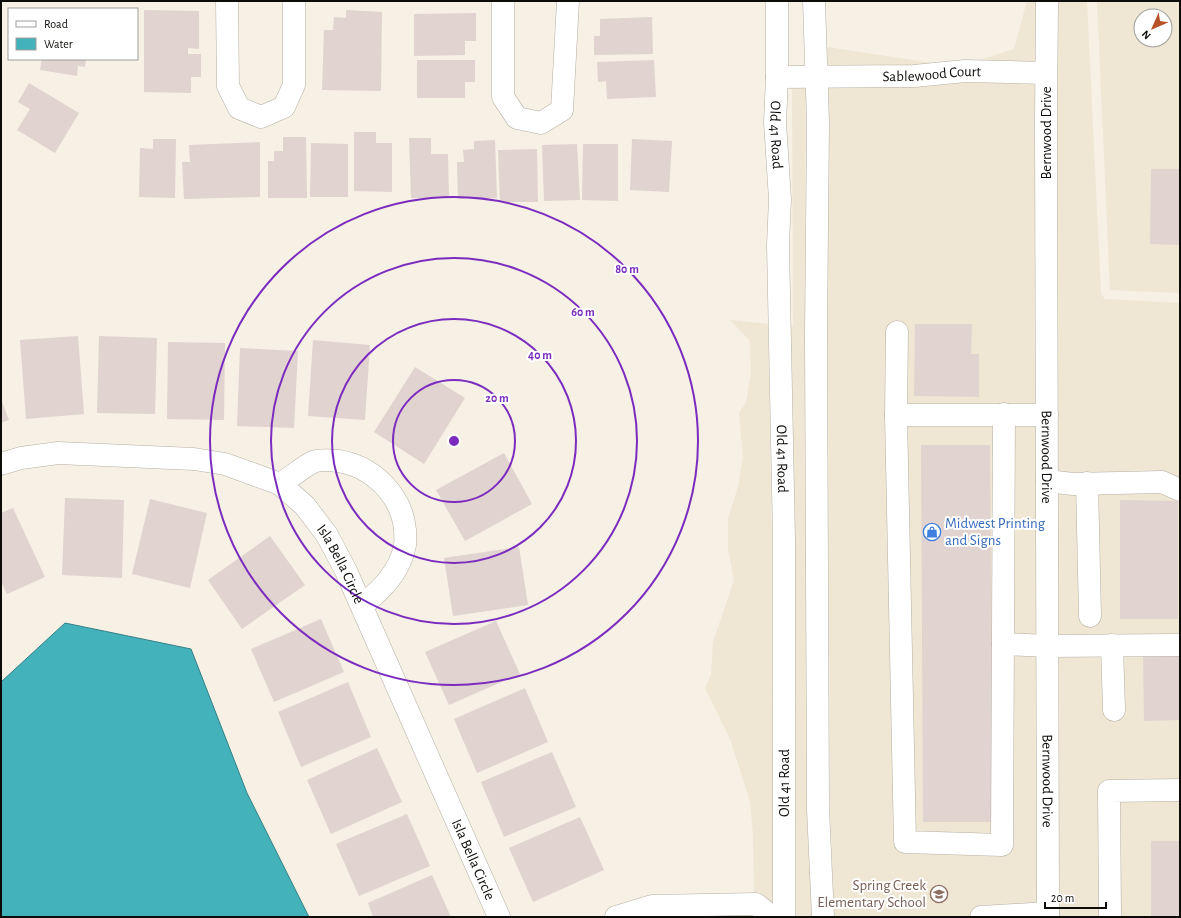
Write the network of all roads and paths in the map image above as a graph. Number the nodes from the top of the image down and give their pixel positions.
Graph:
1 (227, 1) edge
2 (294, 1) edge
3 (503, 1) edge
4 (568, 1) edge
5 (777, 1) edge
6 (814, 1) edge
7 (1047, 1) edge
8 (1046, 73) junction
9 (777, 77) junction
10 (817, 77) junction
11 (897, 332) dead end
12 (1004, 414) junction
13 (896, 415) junction
14 (1046, 415) junction
15 (1, 464) edge
16 (1047, 481) junction
17 (1087, 483) junction
18 (280, 484) junction
19 (1180, 490) edge
20 (362, 606) junction
21 (1090, 616) dead end
22 (1003, 644) junction
23 (1112, 645) junction
24 (1180, 645) edge
25 (1047, 646) junction
26 (1114, 710) dead end
27 (1180, 790) edge
28 (1048, 915) edge
29 (499, 917) edge
30 (616, 917) edge
31 (772, 917) edge
32 (784, 917) edge
33 (823, 917) edge
34 (981, 917) edge
35 (1110, 917) edge

1 - 2 street
3 - 4 street
5 - 9 street, Old 41 Road
6 - 10 street
7 - 8 street, Bernwood Drive
8 - 10 street, Sablewood Court
8 - 14 street, Bernwood Drive
9 - 10 street, Sablewood Court
9 - 32 street, Old 41 Road
10 - 33 street
11 - 13 street
12 - 13 street
12 - 14 street
12 - 22 street
13 - 22 street
14 - 16 street, Bernwood Drive
15 - 18 street, Isla Bella Circle
16 - 17 street
16 - 25 street, Bernwood Drive
17 - 19 street
17 - 21 street
18 - 20 street, Isla Bella Circle
18 - 20 street
20 - 29 street, Isla Bella Circle
22 - 25 street
23 - 24 street
23 - 25 street
23 - 26 street
25 - 28 street, Bernwood Drive
27 - 35 street
28 - 34 street, Bernwood Drive
30 - 31 street

